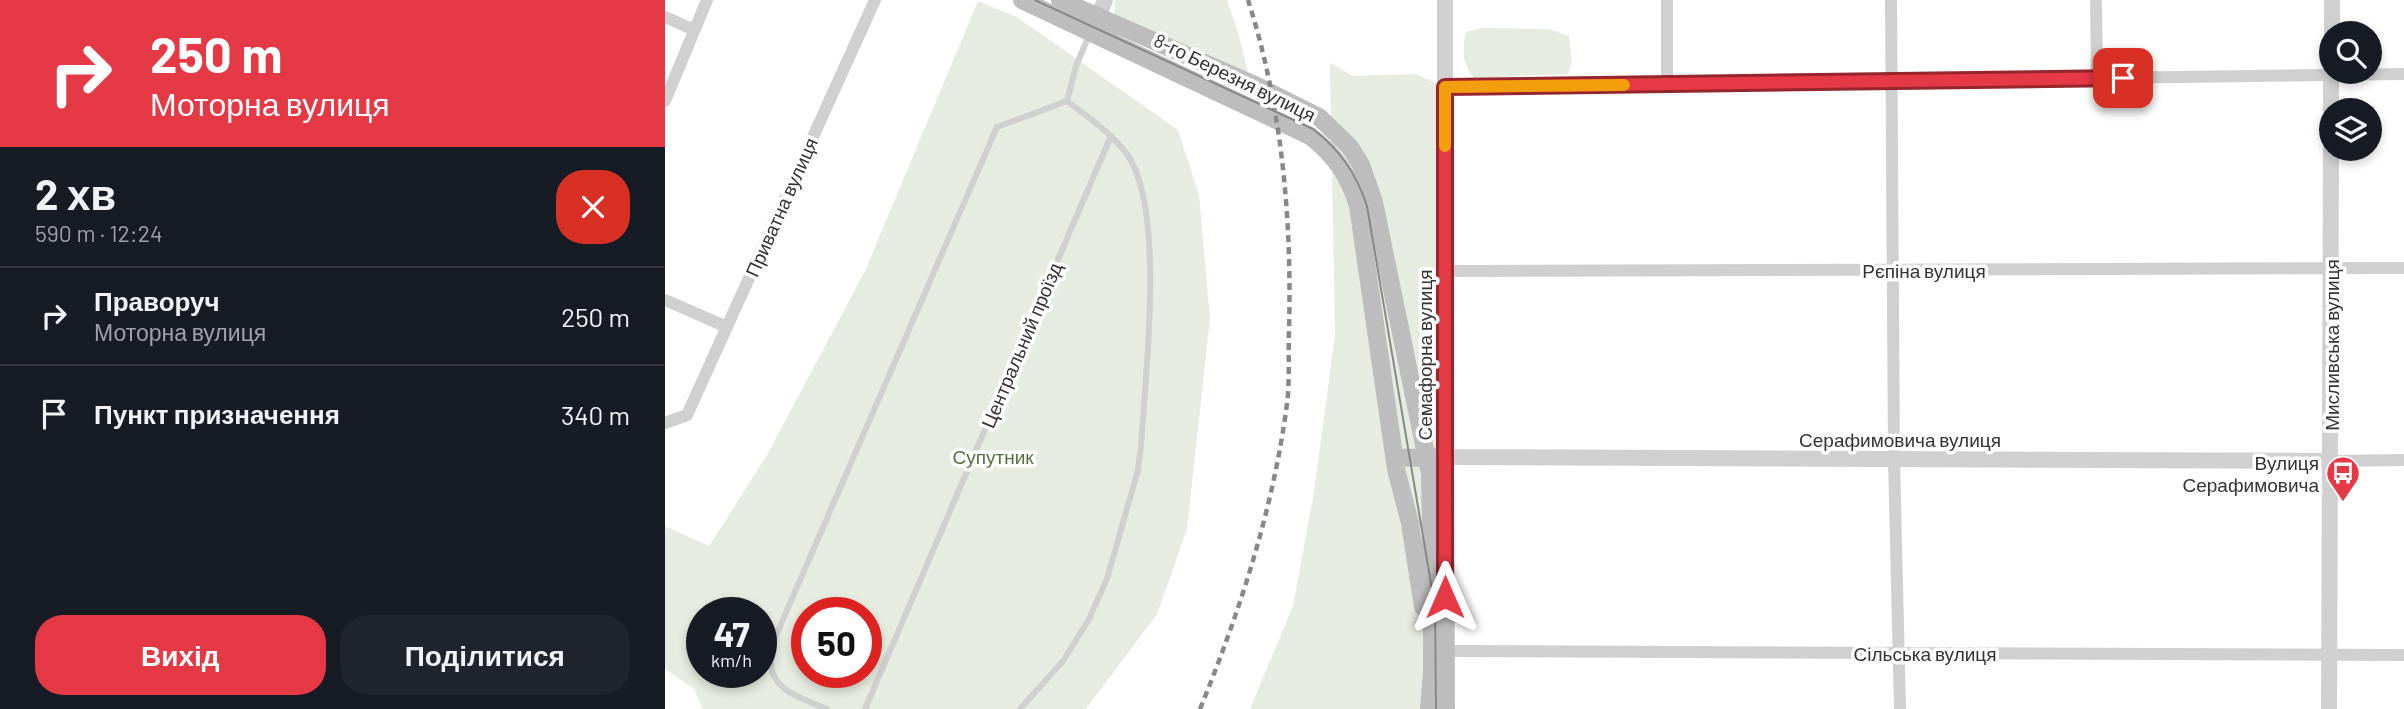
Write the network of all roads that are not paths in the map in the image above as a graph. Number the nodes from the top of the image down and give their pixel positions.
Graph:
1 (707, 0) edge
2 (875, 0) edge
3 (1022, 0) edge
4 (1060, 0) edge
5 (1445, 0) edge
6 (1667, 0) edge
7 (1891, 0) edge
8 (2096, 0) edge
9 (2332, 0) edge
10 (1098, 16) edge
11 (665, 18) edge
12 (2332, 21) edge
13 (694, 30) junction
14 (2319, 73) edge
15 (2382, 74) edge
16 (2404, 74) edge
17 (2097, 78) junction
18 (1892, 81) junction
19 (1667, 84) junction
20 (1445, 87) junction
21 (665, 101) edge
22 (1067, 101) junction
23 (1111, 136) junction
24 (2331, 161) edge
25 (2331, 268) junction
26 (2404, 268) edge
27 (1893, 270) junction
28 (1445, 271) junction
29 (665, 300) edge
30 (727, 327) junction
31 (665, 423) edge
32 (1436, 457) junction
33 (1395, 458) junction
34 (1894, 460) junction
35 (2330, 460) junction
36 (2404, 460) edge
37 (1445, 651) junction
38 (1899, 653) junction
39 (2329, 655) junction
40 (2404, 655) edge
41 (1429, 701) edge
42 (827, 709) edge
43 (865, 709) edge
44 (1020, 709) edge
45 (1446, 709) edge
46 (1900, 709) edge
47 (2329, 709) edge

1 - 13 street
2 - 30 street, Приватна вулиця
3 - 10 main road, 8-го Березня вулиця
4 - 10 main road, 8-го Березня вулиця
5 - 20 street, Семафорна вулиця
6 - 19 street
7 - 18 street
8 - 17 street
9 - 12 street
10 - 22 lane
10 - 32 main road, 8-го Березня вулиця
10 - 33 main road, 8-го Березня вулиця
11 - 13 street
13 - 21 street
14 - 17 street
15 - 16 street
17 - 18 street
18 - 19 street
18 - 27 street
19 - 20 street
20 - 28 street, Семафорна вулиця
22 - 23 lane
22 - 42 lane
23 - 43 lane, Центральний проїзд
23 - 44 lane
24 - 25 street, Мисливська вулиця
25 - 26 street, Рєпіна вулиця
25 - 27 street, Рєпіна вулиця
25 - 35 street, Мисливська вулиця
27 - 28 street, Рєпіна вулиця
27 - 34 street
28 - 32 street, Семафорна вулиця
29 - 30 street
30 - 31 street, Приватна вулиця
32 - 33 main road, Серафимовича вулиця
32 - 34 street, Серафимовича вулиця
32 - 37 main road, Семафорна вулиця
32 - 41 main road, Семафорна вулиця
33 - 41 main road, Семафорна вулиця
34 - 35 street, Серафимовича вулиця
34 - 38 street
35 - 36 street, Серафимовича вулиця
35 - 39 street, Мисливська вулиця
37 - 38 street, Сільська вулиця
37 - 45 main road, Семафорна вулиця
38 - 39 street, Сільська вулиця
38 - 46 street
39 - 40 street, Сільська вулиця
39 - 47 street, Мисливська вулиця

